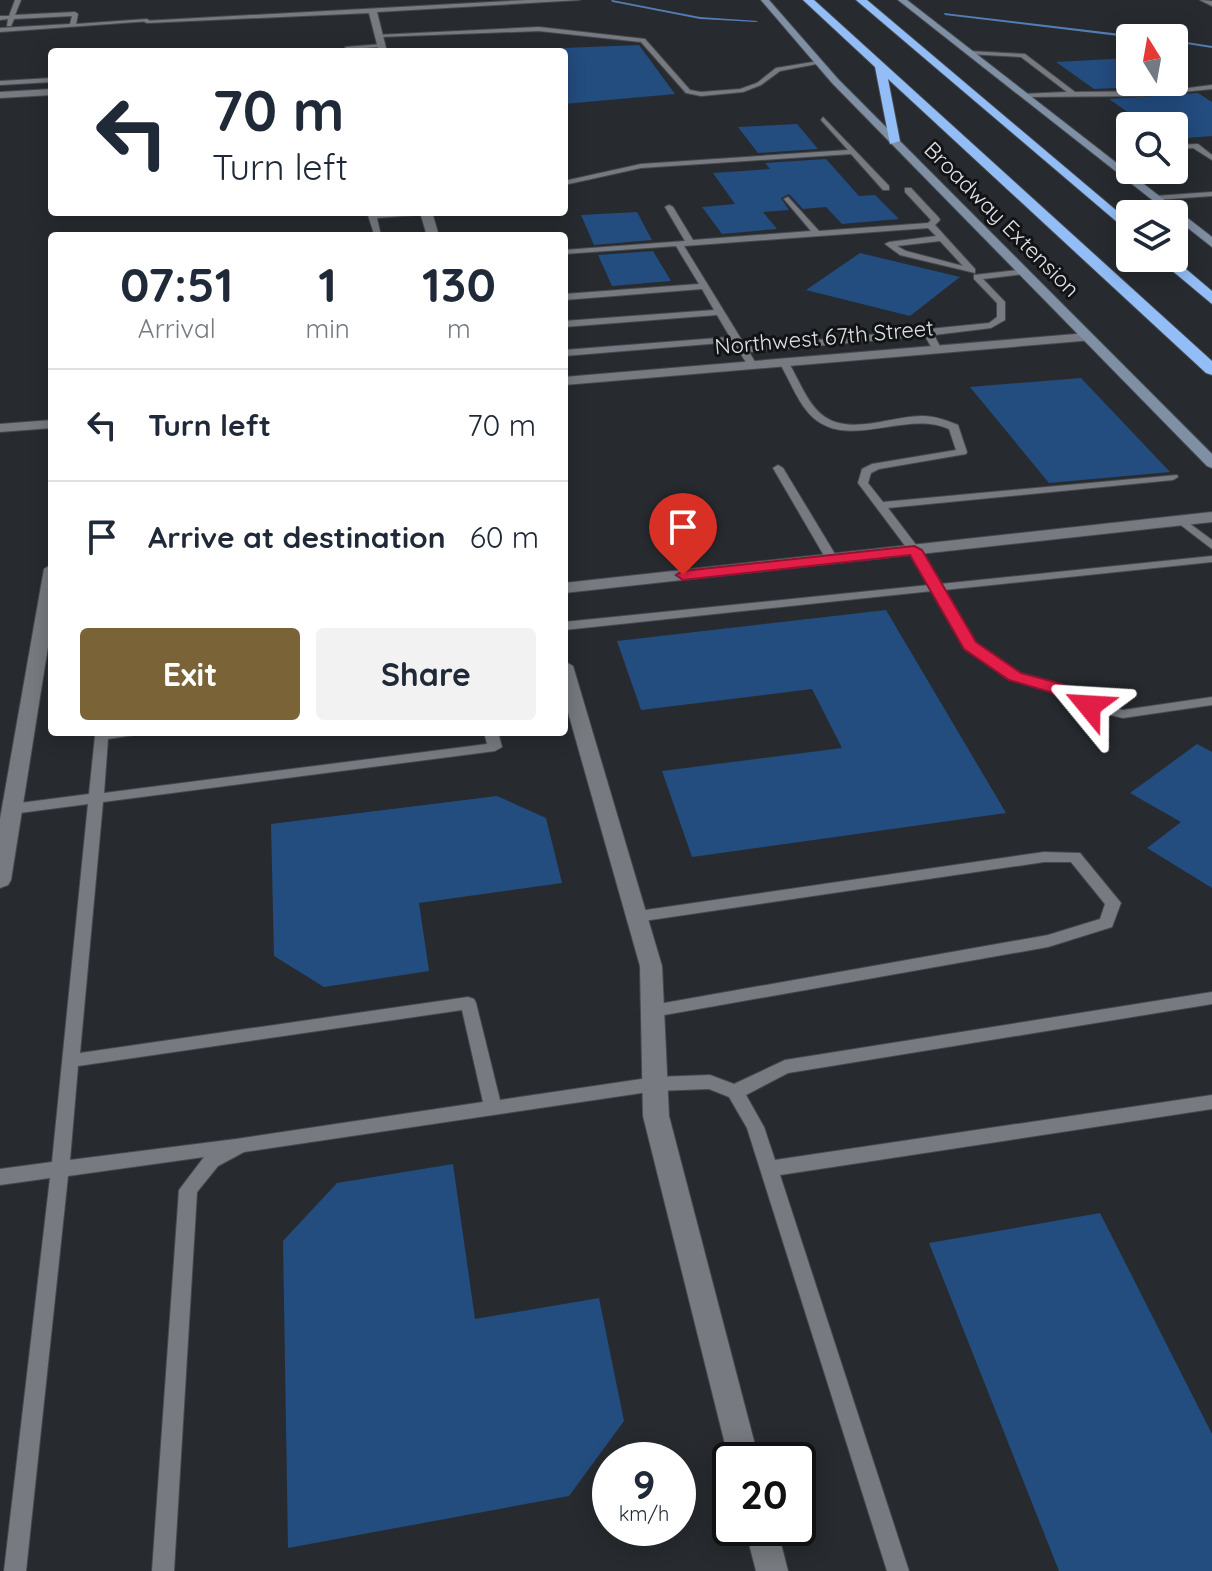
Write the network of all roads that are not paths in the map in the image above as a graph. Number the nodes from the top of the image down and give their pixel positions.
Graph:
1 (18, 0) edge
2 (576, 0) edge
3 (765, 0) edge
4 (808, 0) edge
5 (861, 0) edge
6 (902, 0) edge
7 (1204, 0) edge
8 (1212, 4) edge
9 (372, 10) junction
10 (11, 17) junction
11 (0, 18) edge
12 (147, 21) joint
13 (72, 26) junction
14 (4, 29) edge
15 (381, 44) edge
16 (348, 47) dead end
17 (969, 53) junction
18 (819, 63) junction
19 (880, 67) junction
20 (48, 80) edge
21 (17, 82) junction
22 (0, 83) edge
23 (1212, 87) edge
24 (48, 92) edge
25 (14, 94) junction
26 (1073, 94) junction
27 (0, 95) edge
28 (1023, 95) junction
29 (823, 119) dead end
30 (894, 141) junction
31 (1188, 146) edge
32 (853, 152) junction
33 (1212, 158) edge
34 (1113, 165) junction
35 (1116, 165) edge
36 (568, 182) edge
37 (886, 188) dead end
38 (908, 190) dead end
39 (1212, 194) edge
40 (1155, 198) junction
41 (788, 199) dead end
42 (669, 207) dead end
43 (1116, 217) edge
44 (930, 225) junction
45 (817, 234) junction
46 (941, 238) junction
47 (691, 243) junction
48 (1212, 243) edge
49 (679, 244) junction
50 (568, 252) edge
51 (1023, 271) junction
52 (1180, 272) edge
53 (974, 274) junction
54 (705, 286) junction
55 (568, 297) edge
56 (1212, 299) edge
57 (721, 312) junction
58 (568, 324) edge
59 (928, 333) junction
60 (1088, 337) junction
61 (736, 339) junction
62 (743, 350) junction
63 (937, 350) junction
64 (568, 353) edge
65 (784, 362) junction
66 (752, 365) junction
67 (1212, 370) edge
68 (568, 381) edge
69 (48, 424) edge
70 (0, 428) edge
71 (1212, 463) edge
72 (778, 468) dead end
73 (1173, 477) dead end
74 (880, 506) junction
75 (1212, 517) edge
76 (1182, 521) junction
77 (1212, 546) edge
78 (914, 550) junction
79 (832, 559) junction
80 (1212, 559) edge
81 (568, 588) edge
82 (937, 588) junction
83 (48, 593) edge
84 (568, 626) edge
85 (568, 683) edge
86 (1212, 701) edge
87 (102, 736) edge
88 (492, 736) edge
89 (95, 799) junction
90 (12, 809) junction
91 (0, 880) edge
92 (637, 916) junction
93 (1212, 998) edge
94 (653, 1011) junction
95 (70, 1061) junction
96 (655, 1084) junction
97 (735, 1092) junction
98 (1212, 1102) edge
99 (493, 1108) junction
100 (241, 1145) junction
101 (60, 1169) junction
102 (769, 1169) junction
103 (0, 1177) edge
104 (739, 1442) edge
105 (766, 1546) edge
106 (15, 1571) edge
107 (163, 1571) edge
108 (772, 1571) edge
109 (898, 1571) edge

1 - 10 lane
2 - 9 street
3 - 18 main road, Broadway Extension
4 - 19 highway, Broadway Extension
5 - 43 highway
6 - 17 main road
7 - 8 street
9 - 12 street
9 - 15 street
10 - 11 lane
10 - 13 lane
10 - 14 lane
12 - 13 lane
13 - 14 lane
15 - 16 lane
15 - 18 lane
17 - 26 lane
17 - 28 main road
18 - 30 main road, Broadway Extension
19 - 30 highway
19 - 67 highway, Broadway Extension
20 - 21 lane
21 - 22 lane
21 - 25 lane
23 - 26 lane
24 - 25 street
25 - 27 street
26 - 28 lane
28 - 34 main road
29 - 32 lane
30 - 51 main road, Broadway Extension
31 - 33 lane
32 - 36 lane
32 - 37 lane
34 - 35 lane
34 - 40 main road
38 - 44 lane
39 - 40 lane
40 - 48 main road
41 - 45 lane
42 - 47 lane
44 - 45 lane
44 - 46 lane
45 - 47 lane
46 - 53 lane
46 - 53 lane
47 - 49 lane
49 - 50 lane
49 - 54 lane
51 - 53 lane
51 - 60 main road, Broadway Extension
52 - 56 highway
53 - 59 lane
54 - 55 lane
54 - 57 lane
57 - 58 lane
57 - 61 lane
59 - 62 lane
59 - 63 lane
60 - 63 street, Northwest 67th Street
60 - 71 main road, Broadway Extension
61 - 62 lane
61 - 64 lane
62 - 66 lane
63 - 65 street, Northwest 67th Street
65 - 66 street, Northwest 67th Street
65 - 74 lane
66 - 68 street, Northwest 67th Street
69 - 70 street
72 - 79 lane
73 - 74 lane
74 - 78 lane
75 - 76 street
76 - 77 lane
76 - 78 street
78 - 79 street
78 - 82 lane
79 - 81 street
80 - 82 lane
82 - 84 lane
82 - 86 lane
83 - 90 street
85 - 92 street
87 - 89 lane
88 - 89 lane
89 - 90 lane
89 - 95 lane
90 - 91 street
92 - 94 street
92 - 94 lane
93 - 97 lane
94 - 96 street
95 - 99 lane
95 - 101 lane
96 - 97 lane
96 - 99 lane
96 - 104 street
97 - 102 lane
98 - 102 lane
99 - 100 lane
100 - 101 lane
100 - 107 lane
101 - 103 lane
101 - 106 lane
102 - 109 lane
105 - 108 street

